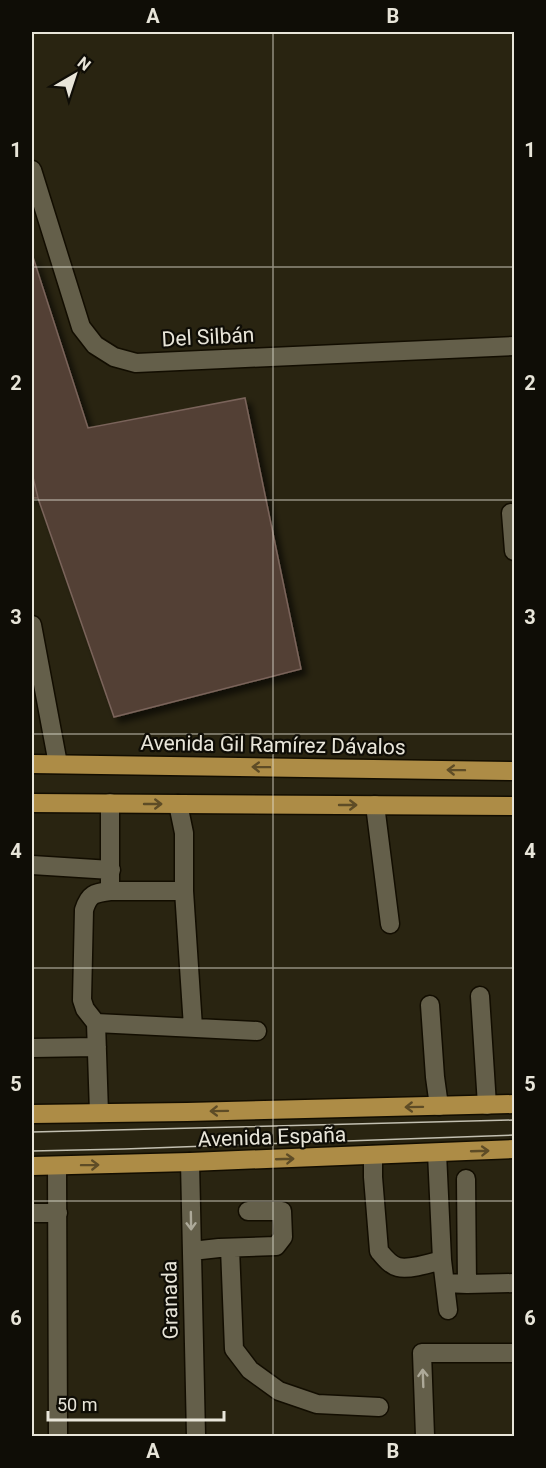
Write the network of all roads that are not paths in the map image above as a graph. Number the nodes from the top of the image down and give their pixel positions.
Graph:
1 (32, 170) edge
2 (514, 346) edge
3 (511, 513) dead end
4 (514, 550) edge
5 (32, 626) edge
6 (32, 764) edge
7 (58, 764) junction
8 (514, 771) edge
9 (32, 803) edge
10 (110, 803) junction
11 (178, 804) junction
12 (375, 805) junction
13 (514, 806) edge
14 (32, 865) edge
15 (111, 870) junction
16 (110, 891) junction
17 (184, 891) junction
18 (390, 924) dead end
19 (480, 996) dead end
20 (430, 1005) dead end
21 (96, 1023) junction
22 (193, 1027) junction
23 (257, 1031) dead end
24 (97, 1047) junction
25 (32, 1048) edge
26 (514, 1104) edge
27 (487, 1105) junction
28 (440, 1106) junction
29 (99, 1113) junction
30 (32, 1114) edge
31 (514, 1149) edge
32 (437, 1153) junction
33 (373, 1155) junction
34 (190, 1162) junction
35 (32, 1166) edge
36 (57, 1166) junction
37 (466, 1179) dead end
38 (248, 1211) dead end
39 (32, 1213) edge
40 (58, 1213) junction
41 (230, 1248) junction
42 (192, 1251) junction
43 (442, 1260) junction
44 (514, 1282) edge
45 (445, 1283) junction
46 (467, 1284) junction
47 (448, 1310) dead end
48 (514, 1353) edge
49 (380, 1407) dead end
50 (58, 1437) edge
51 (196, 1437) edge
52 (425, 1437) edge

1 - 2 street, Del Silbán
3 - 4 street
5 - 7 street
6 - 7 main road, Avenida Gil Ramírez Dávalos
8 -> 7 main road, Avenida Gil Ramírez Dávalos
9 - 10 main road
10 -> 11 main road
10 - 15 street
11 -> 12 main road
11 - 17 street
12 - 13 main road
12 - 18 street
14 - 15 street
15 - 16 street
16 - 17 street
16 - 21 street
17 - 22 street
19 - 27 street
20 - 28 street
21 - 22 street
21 - 24 street
22 - 23 street
24 - 25 street
24 - 29 street
26 - 27 main road, Avenida España
27 - 28 main road, Avenida España
28 -> 29 main road, Avenida España
29 - 30 main road, Avenida España
32 -> 31 main road, Avenida España
32 - 33 main road, Avenida España
32 - 43 street
34 -> 33 main road, Avenida España
33 - 43 street
36 -> 34 main road, Avenida España
34 -> 42 street, Granada
35 - 36 main road, Avenida España
36 - 40 street
37 - 46 street
38 - 41 street
39 - 40 street
40 - 50 street
41 - 42 street
41 - 49 street
42 - 51 street, Granada
43 - 45 street
44 - 46 street
45 - 46 street
45 - 47 street
52 -> 48 street

